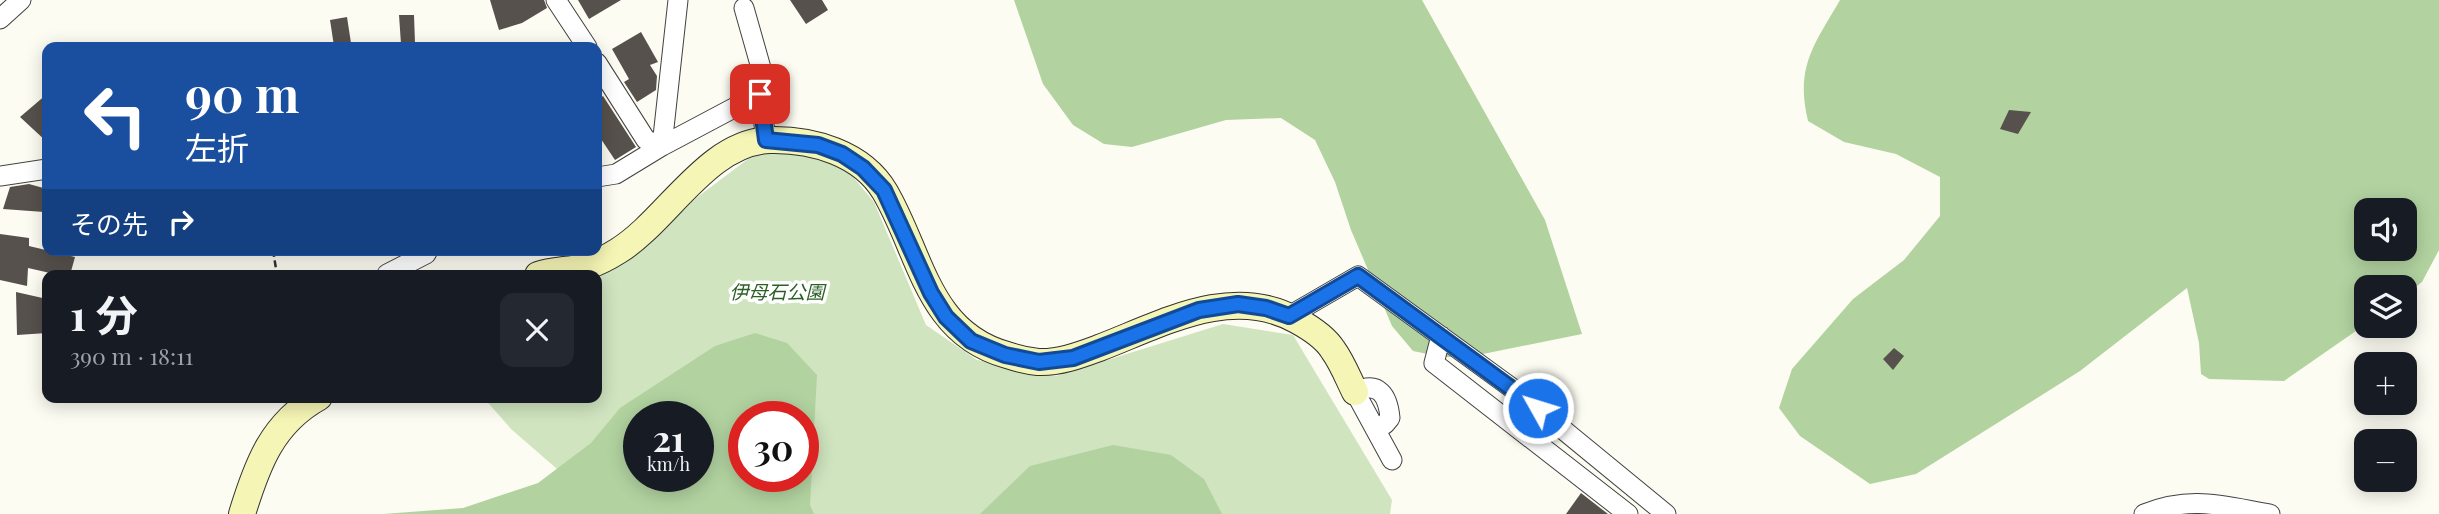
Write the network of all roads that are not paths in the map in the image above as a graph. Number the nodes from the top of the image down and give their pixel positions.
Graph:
1 (21, 0) edge
2 (556, 0) edge
3 (678, 0) edge
4 (744, 8) dead end
5 (0, 19) edge
6 (583, 42) edge
7 (602, 71) edge
8 (760, 94) junction
9 (766, 140) junction
10 (662, 146) junction
11 (42, 170) edge
12 (0, 176) edge
13 (602, 176) edge
14 (422, 256) edge
15 (395, 270) edge
16 (557, 270) edge
17 (1289, 316) junction
18 (1441, 336) junction
19 (1356, 392) joint
20 (311, 403) edge
21 (1392, 460) dead end
22 (242, 514) edge
23 (1628, 514) edge
24 (1666, 514) edge
25 (2144, 514) edge
26 (2270, 514) edge

1 - 5 street
2 - 6 street
3 - 10 street
4 - 8 street
7 - 10 street
8 - 9 street
8 - 10 street
9 - 16 street
9 - 17 street
10 - 13 street
11 - 12 street
14 - 15 street
17 - 18 street
17 - 19 street
18 - 23 street
18 - 24 street
19 - 21 street
20 - 22 street
25 - 26 street

